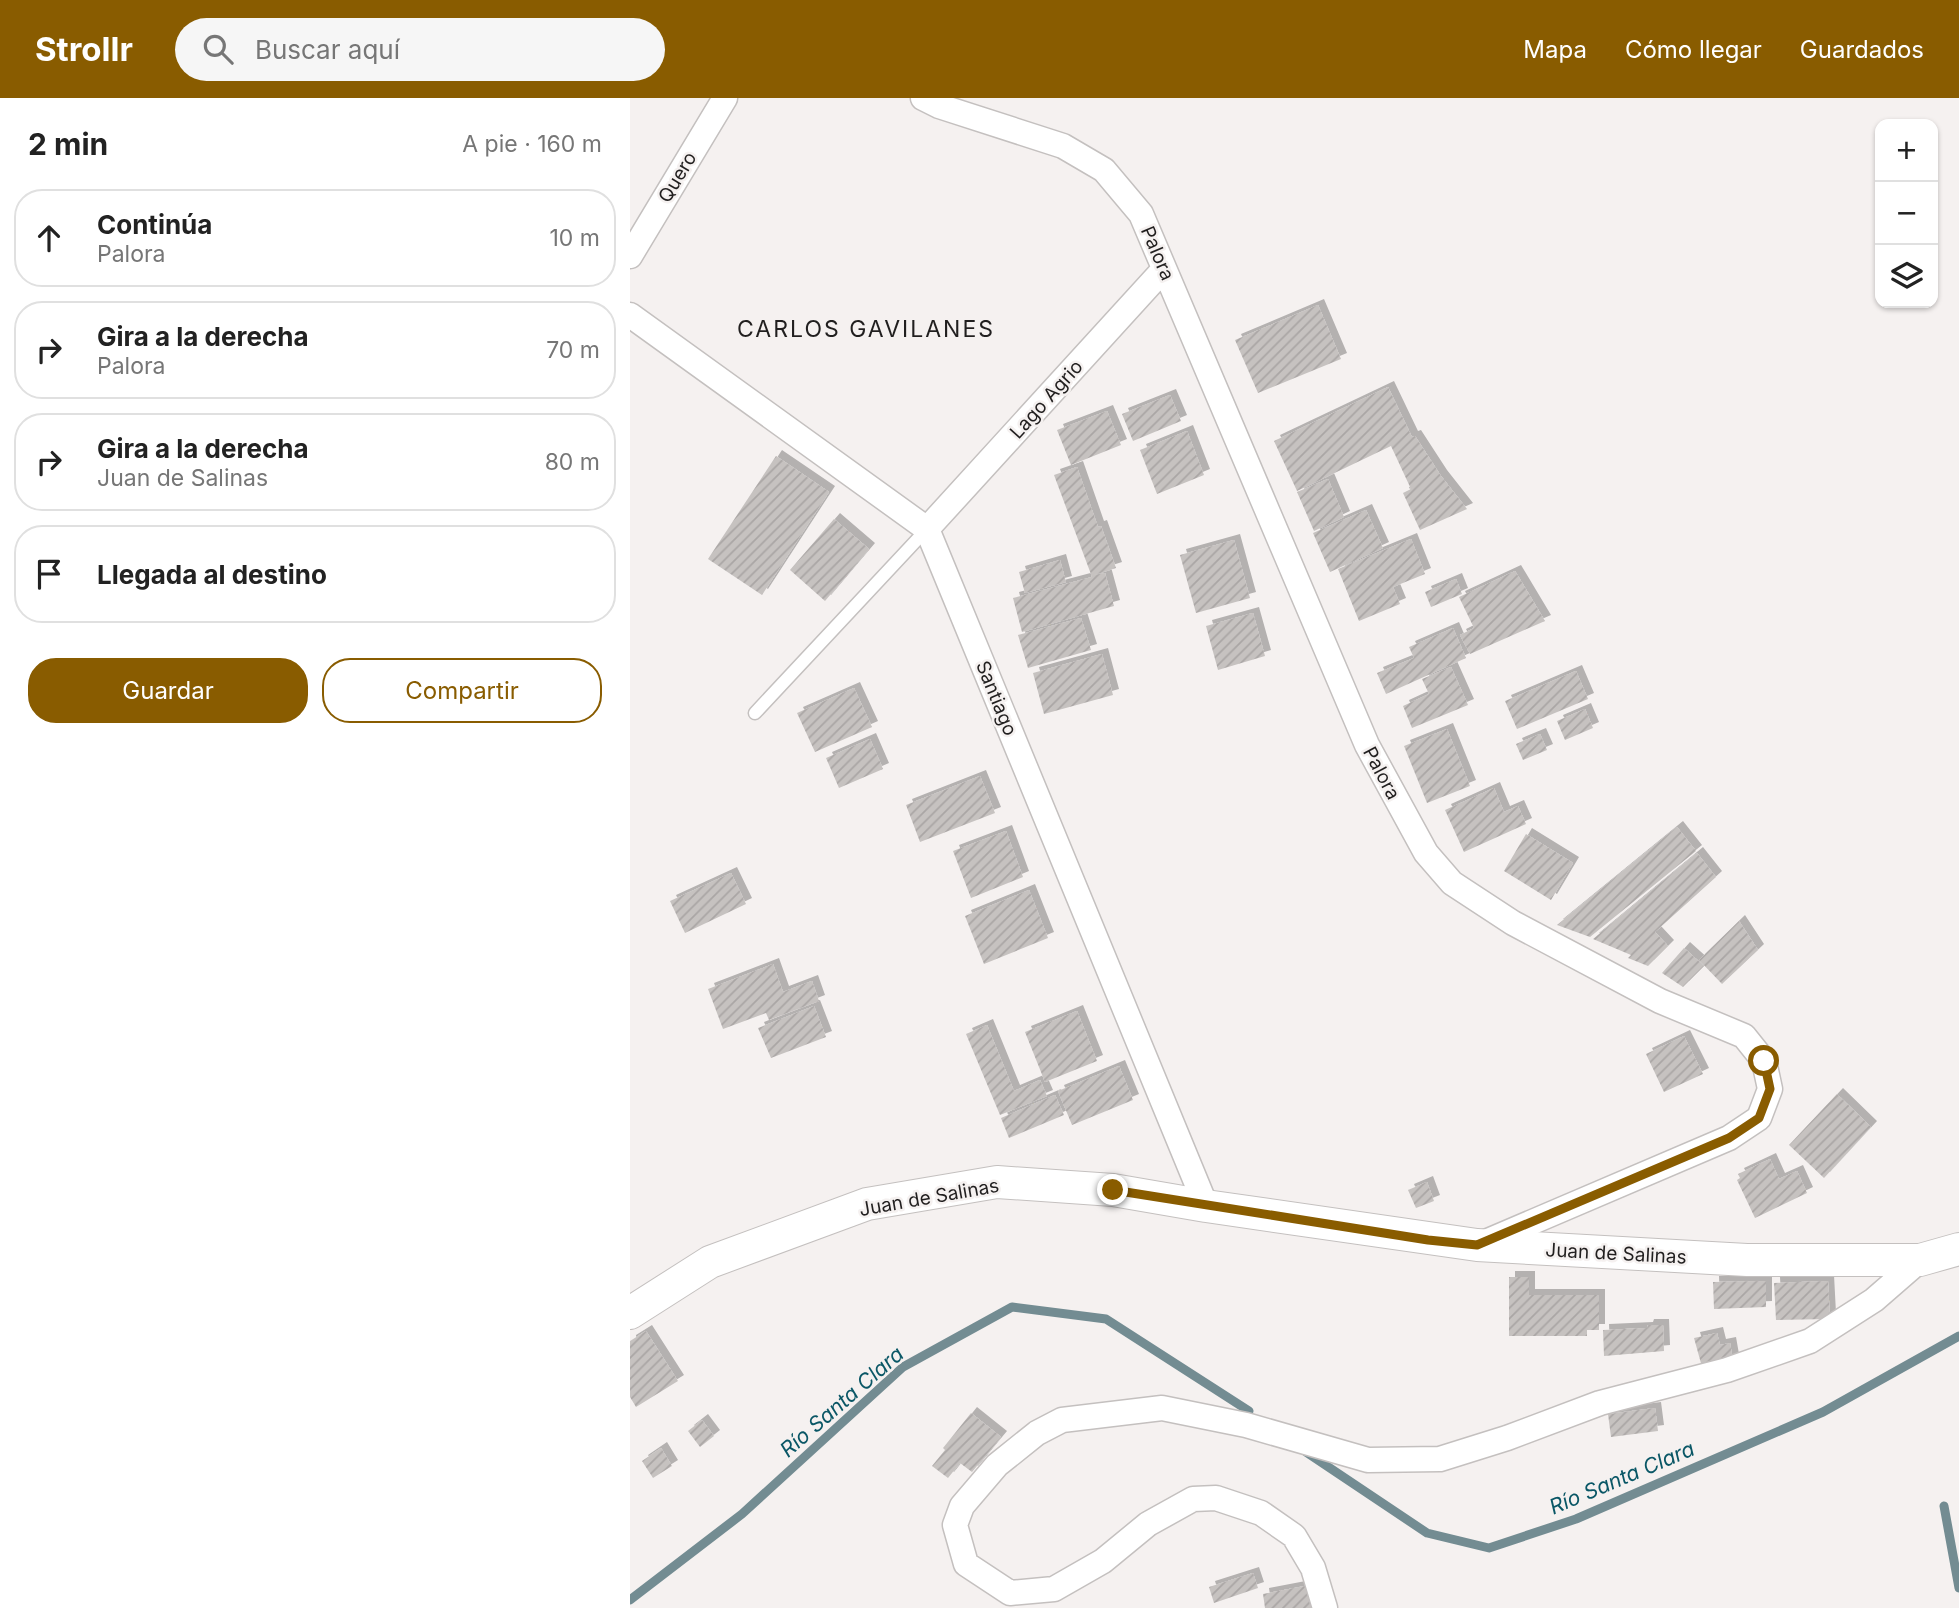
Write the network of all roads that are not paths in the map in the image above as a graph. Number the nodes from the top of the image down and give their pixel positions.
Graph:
1 (725, 98) edge
2 (923, 98) edge
3 (630, 256) edge
4 (1164, 269) junction
5 (630, 315) edge
6 (927, 529) junction
7 (755, 713) dead end
8 (1206, 1206) junction
9 (1477, 1245) junction
10 (1959, 1249) edge
11 (1920, 1260) junction
12 (630, 1313) edge
13 (1325, 1608) edge

1 - 3 street, Quero
2 - 4 street, Palora
4 - 6 street, Lago Agrio
4 - 9 street, Palora
5 - 6 street
6 - 7 lane
6 - 8 street, Santiago
8 - 9 street, Juan de Salinas
8 - 12 street, Juan de Salinas
9 - 11 street, Juan de Salinas
10 - 11 street, Juan de Salinas
11 - 13 street

